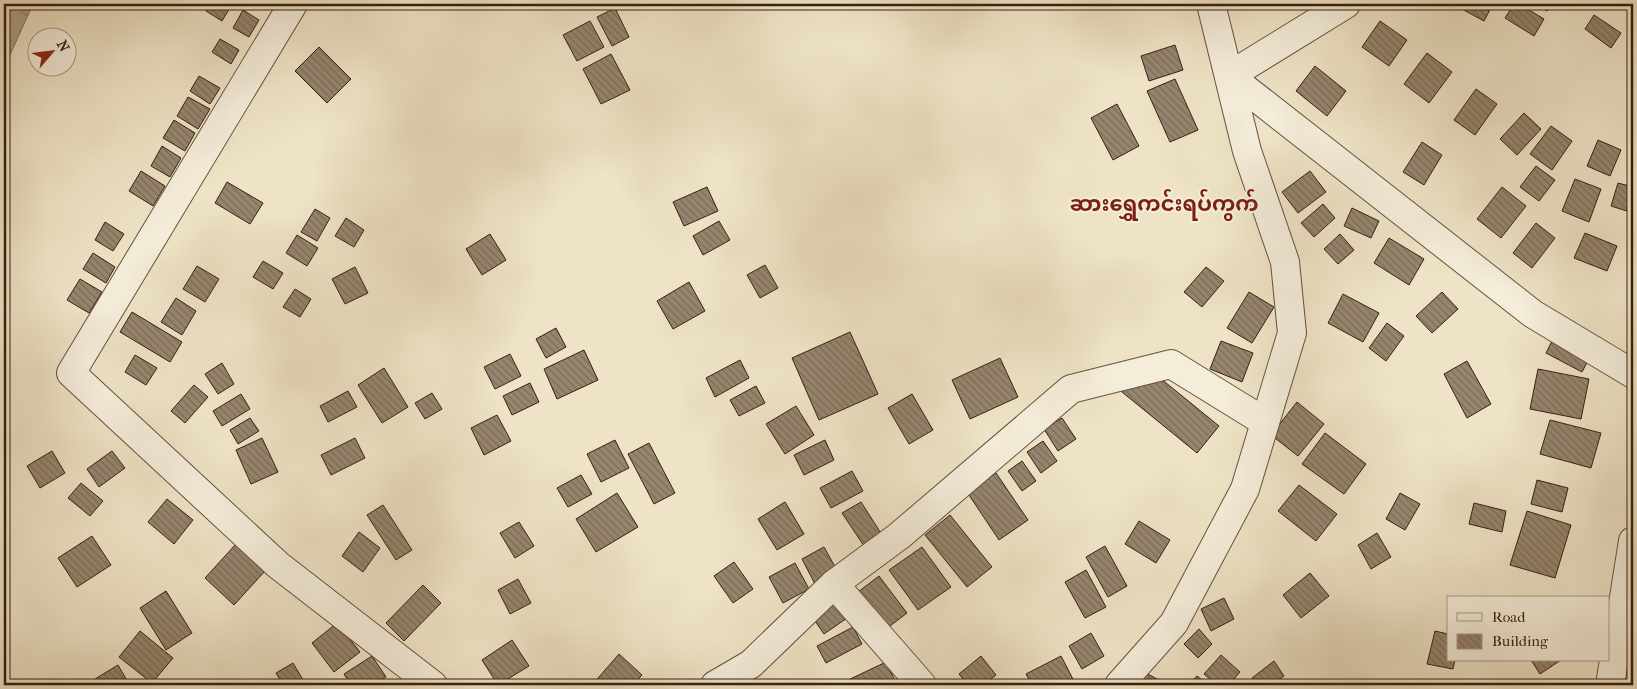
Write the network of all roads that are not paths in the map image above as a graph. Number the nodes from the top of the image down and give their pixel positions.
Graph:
1 (293, 4) edge
2 (1211, 4) edge
3 (1346, 4) edge
4 (1229, 76) junction
5 (1633, 374) edge
6 (1265, 422) junction
7 (1633, 541) edge
8 (834, 584) junction
9 (433, 685) edge
10 (715, 685) edge
11 (922, 685) edge
12 (1119, 685) edge
13 (1610, 685) edge

1 - 9 street
2 - 4 street
3 - 4 street
4 - 5 street
4 - 6 street
6 - 8 street
6 - 12 street
7 - 13 street
8 - 10 street
8 - 11 street

